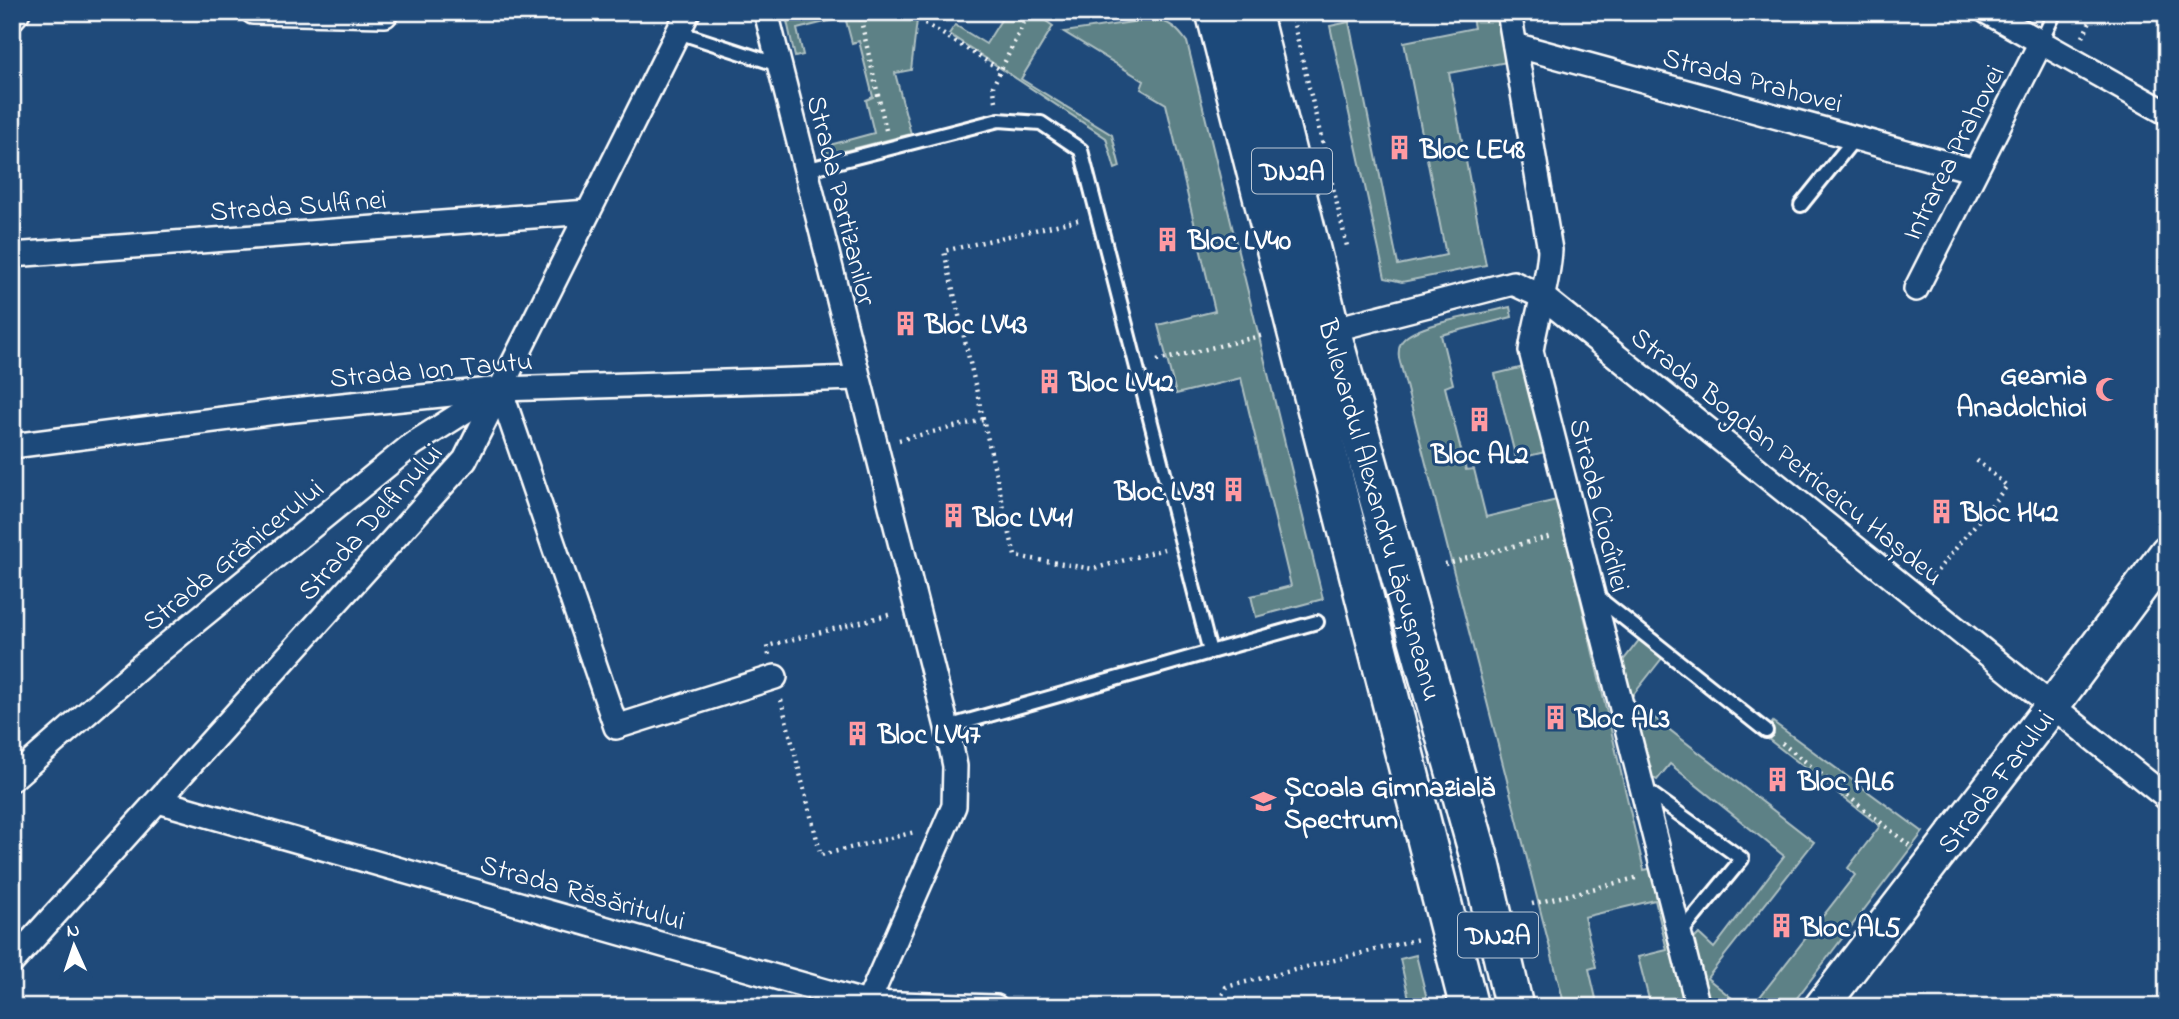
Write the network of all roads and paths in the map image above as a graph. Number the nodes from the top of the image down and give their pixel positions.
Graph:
1 (18, 12) edge
2 (253, 12) edge
3 (766, 12) edge
4 (859, 12) edge
5 (907, 12) edge
6 (1029, 12) edge
7 (1215, 12) edge
8 (1252, 12) edge
9 (1291, 12) edge
10 (1508, 12) edge
11 (1987, 12) edge
12 (2055, 12) edge
13 (385, 15) dead end
14 (12, 19) edge
15 (683, 22) edge
16 (2041, 42) junction
17 (1515, 45) junction
18 (779, 65) junction
19 (1001, 70) junction
20 (2167, 113) edge
21 (999, 120) junction
22 (1855, 138) junction
23 (890, 148) junction
24 (805, 170) junction
25 (1975, 171) junction
26 (1801, 205) dead end
27 (588, 212) junction
28 (1097, 215) junction
29 (12, 255) edge
30 (1350, 259) dead end
31 (1916, 289) dead end
32 (1543, 297) junction
33 (1331, 330) junction
34 (1266, 334) dead end
35 (1135, 367) junction
36 (857, 378) junction
37 (500, 389) junction
38 (983, 420) junction
39 (12, 446) edge
40 (874, 446) junction
41 (1975, 459) dead end
42 (1577, 530) junction
43 (1182, 544) junction
44 (2167, 552) edge
45 (1445, 564) dead end
46 (1593, 594) junction
47 (1916, 596) junction
48 (916, 608) junction
49 (1317, 622) dead end
50 (1210, 652) junction
51 (775, 677) junction
52 (2053, 705) junction
53 (947, 727) junction
54 (1766, 731) joint
55 (12, 779) edge
56 (1642, 787) junction
57 (2167, 798) edge
58 (158, 801) junction
59 (946, 824) junction
60 (1931, 863) junction
61 (1664, 872) junction
62 (1532, 904) dead end
63 (1679, 934) junction
64 (1420, 938) dead end
65 (12, 962) edge
66 (867, 1005) edge
67 (996, 1007) edge
68 (1216, 1007) edge
69 (1469, 1007) edge
70 (1514, 1007) edge
71 (1698, 1007) edge
72 (1821, 1007) edge

1 - 14 street
2 - 13 street
3 - 18 street, Strada Partizanilor
4 - 23 path
5 - 19 path
6 - 19 path
7 - 69 main road, Bulevardul Alexandru Lăpușneanu
8 - 33 main road, Bulevardul Alexandru Lăpușneanu / DN2A
9 - 30 path
10 - 17 street, Strada Ciocîrliei
11 - 16 street
12 - 16 lane
15 - 18 lane
15 - 27 street, Strada Delfinului
16 - 20 street
16 - 25 street, Intrarea Prahovei
17 - 22 street, Strada Prahovei
17 - 32 street, Strada Ciocîrliei
18 - 24 street, Strada Partizanilor
19 - 21 path
21 - 23 lane
21 - 28 lane
22 - 25 street, Strada Prahovei
22 - 26 lane
23 - 24 lane
24 - 36 street, Strada Partizanilor
25 - 31 street, Intrarea Prahovei
27 - 29 street, Strada Sulfinei
27 - 37 street, Strada Delfinului
28 - 35 lane
28 - 38 path
32 - 33 street, Strada Bogdan Petriceicu Hașdeu
32 - 42 street, Strada Ciocîrliei
32 - 47 street, Strada Bogdan Petriceicu Hașdeu
33 - 70 main road, Bulevardul Alexandru Lăpușneanu / DN2A
34 - 35 path
35 - 43 lane
36 - 37 street, Strada Ion Tautu
36 - 40 street, Strada Partizanilor
37 - 39 street, Strada Ion Tautu
37 - 51 street
37 - 55 street, Strada Grănicerului
37 - 58 street, Strada Delfinului
38 - 40 path
38 - 43 path
40 - 48 street, Strada Partizanilor
41 - 47 path
42 - 45 path
42 - 46 street, Strada Ciocîrliei
43 - 50 lane
44 - 52 street, Strada Farului
46 - 54 lane
46 - 56 street, Strada Ciocîrliei
47 - 52 street, Strada Bogdan Petriceicu Hașdeu
48 - 51 path
48 - 53 street, Strada Partizanilor
49 - 50 lane
50 - 53 lane
51 - 59 path
52 - 57 street, Strada Bogdan Petriceicu Hașdeu
52 - 60 street, Strada Farului
53 - 59 street, Strada Partizanilor
54 - 60 path
56 - 61 street, Strada Ciocîrliei
56 - 63 lane
58 - 65 street, Strada Delfinului
58 - 66 street, Strada Răsăritului
59 - 66 street, Strada Partizanilor
60 - 72 street, Strada Farului
61 - 62 path
61 - 63 street, Strada Ciocîrliei
63 - 71 street, Strada Ciocîrliei
64 - 68 path
66 - 67 street, Strada Răsăritului

